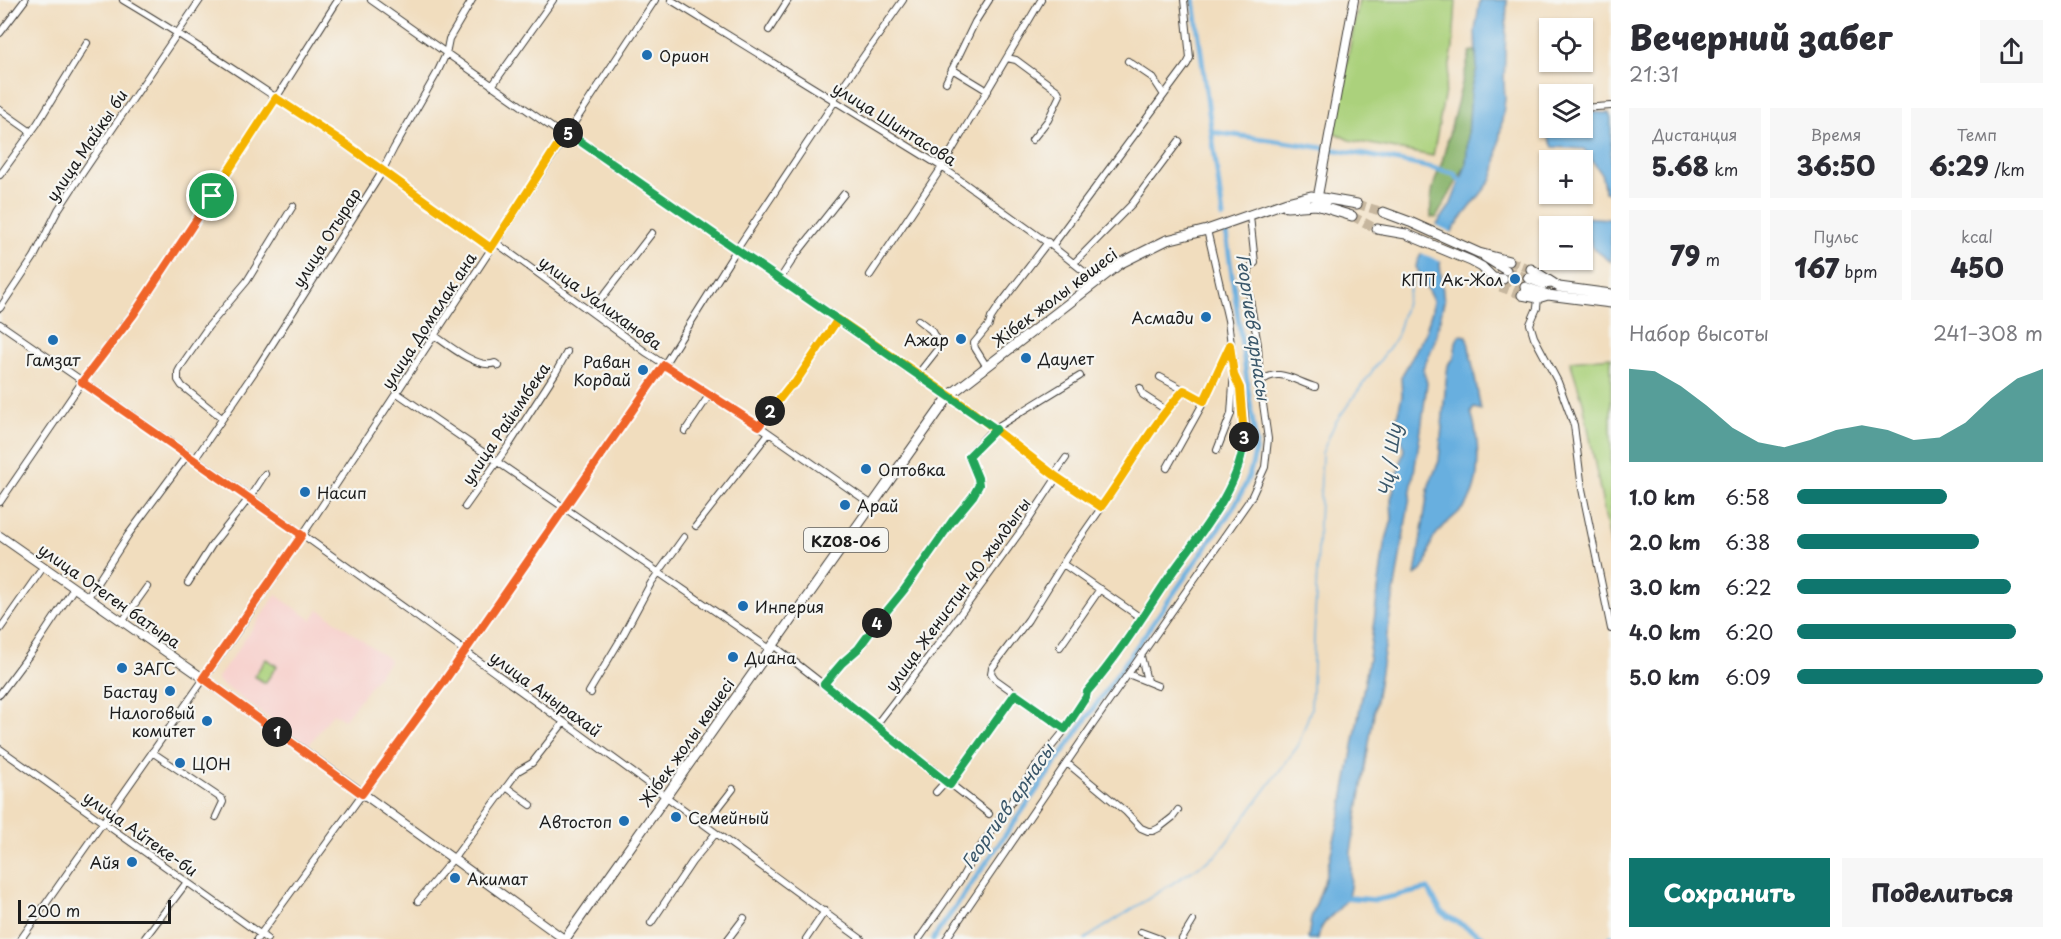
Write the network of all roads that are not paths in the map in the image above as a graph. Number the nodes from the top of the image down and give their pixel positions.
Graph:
1 (123, 0) edge
2 (200, 0) edge
3 (338, 0) edge
4 (371, 0) edge
5 (472, 0) edge
6 (553, 0) edge
7 (655, 0) edge
8 (671, 0) edge
9 (788, 0) edge
10 (903, 0) edge
11 (989, 0) edge
12 (1041, 0) edge
13 (1184, 0) edge
14 (1354, 0) edge
15 (21, 2) edge
16 (769, 30) dead end
17 (0, 33) edge
18 (178, 33) junction
19 (87, 43) dead end
20 (446, 54) junction
21 (1007, 58) junction
22 (1128, 61) dead end
23 (952, 69) junction
24 (946, 82) dead end
25 (492, 86) junction
26 (988, 91) junction
27 (1164, 95) junction
28 (276, 98) junction
29 (834, 101) junction
30 (1611, 106) edge
31 (1593, 107) edge
32 (0, 110) edge
33 (31, 132) junction
34 (565, 134) junction
35 (1032, 140) dead end
36 (1179, 141) dead end
37 (942, 167) junction
38 (383, 171) junction
39 (0, 174) edge
40 (844, 194) dead end
41 (1317, 201) junction
42 (1357, 204) tunnel mouth
43 (293, 206) dead end
44 (1383, 212) tunnel mouth
45 (1250, 216) junction
46 (1352, 216) tunnel mouth
47 (1377, 229) tunnel mouth
48 (1208, 230) junction
49 (652, 233) dead end
50 (1050, 244) junction
51 (493, 245) junction
52 (736, 249) junction
53 (1074, 263) junction
54 (870, 274) dead end
55 (780, 279) junction
56 (1097, 282) junction
57 (1526, 283) junction
58 (1580, 293) junction
59 (1611, 294) edge
60 (1548, 295) junction
61 (1538, 298) junction
62 (1611, 303) edge
63 (0, 308) edge
64 (591, 312) junction
65 (838, 319) junction
66 (918, 320) dead end
67 (1228, 320) junction
68 (1220, 322) dead end
69 (0, 324) edge
70 (434, 335) junction
71 (1230, 345) junction
72 (567, 352) dead end
73 (664, 365) junction
74 (499, 366) dead end
75 (987, 367) junction
76 (918, 374) junction
77 (1234, 375) junction
78 (1080, 376) dead end
79 (1160, 376) dead end
80 (82, 382) junction
81 (1260, 382) junction
82 (1315, 387) dead end
83 (1140, 388) dead end
84 (1184, 390) junction
85 (397, 393) junction
86 (710, 394) junction
87 (950, 395) junction
88 (1143, 395) junction
89 (1134, 396) dead end
90 (1204, 401) junction
91 (1166, 410) junction
92 (222, 418) junction
93 (759, 426) junction
94 (996, 429) junction
95 (685, 431) dead end
96 (769, 434) junction
97 (1217, 450) dead end
98 (192, 457) junction
99 (1066, 458) dead end
100 (498, 462) junction
101 (1167, 468) dead end
102 (265, 474) dead end
103 (1056, 476) junction
104 (250, 497) junction
105 (0, 502) edge
106 (871, 504) junction
107 (465, 507) dead end
108 (1101, 507) junction
109 (562, 508) junction
110 (696, 526) dead end
111 (302, 535) junction
112 (0, 536) edge
113 (684, 537) dead end
114 (1063, 564) junction
115 (44, 567) junction
116 (660, 573) junction
117 (188, 583) dead end
118 (147, 587) dead end
119 (74, 588) junction
120 (1100, 589) junction
121 (88, 597) junction
122 (1141, 618) junction
123 (122, 622) junction
124 (0, 629) edge
125 (1611, 629) edge
126 (771, 647) junction
127 (1060, 647) dead end
128 (465, 651) junction
129 (1141, 656) junction
130 (1128, 674) junction
131 (203, 678) junction
132 (1147, 681) junction
133 (824, 684) junction
134 (1158, 686) dead end
135 (591, 693) dead end
136 (0, 694) edge
137 (1015, 694) junction
138 (564, 722) junction
139 (876, 725) junction
140 (1065, 729) junction
141 (0, 749) edge
142 (152, 752) junction
143 (1066, 763) junction
144 (948, 783) junction
145 (506, 787) junction
146 (733, 789) dead end
147 (936, 792) dead end
148 (362, 794) junction
149 (665, 796) junction
150 (531, 805) dead end
151 (1178, 810) dead end
152 (989, 814) dead end
153 (216, 817) dead end
154 (103, 822) junction
155 (705, 825) junction
156 (716, 833) junction
157 (454, 858) junction
158 (188, 882) junction
159 (417, 901) dead end
160 (825, 911) junction
161 (744, 918) dead end
162 (1193, 921) dead end
163 (651, 923) dead end
164 (1141, 932) dead end
165 (259, 937) edge
166 (21, 939) edge
167 (144, 939) edge
168 (267, 939) edge
169 (565, 939) edge
170 (728, 939) edge
171 (806, 939) edge
172 (861, 939) edge
173 (919, 939) edge
174 (946, 939) edge
175 (1160, 939) edge
176 (1182, 939) edge

1 - 18 street, улица Уалиханова
2 - 18 street, улица Майкы би
3 - 28 street
4 - 20 street
5 - 20 street, улица Отырар
6 - 25 street
7 - 34 street, улица Домалак ана
8 - 29 street, улица Шинтасова
9 - 16 street
10 - 29 street
11 - 23 street
12 - 21 street
13 - 27 street, Жібек жолы көшесі
14 - 41 street
15 - 17 street
18 - 28 street, улица Уалиханова
18 - 63 street, улица Майкы би
19 - 33 street
20 - 25 street
20 - 38 street, улица Отырар
21 - 26 street
21 - 35 street
22 - 27 street
23 - 24 street
23 - 26 street
25 - 34 street
26 - 37 street
27 - 50 street, Жібек жолы көшесі
28 - 38 street, улица Уалиханова
28 - 80 street
29 - 37 street, улица Шинтасова
29 - 52 street
30 - 31 street
32 - 33 street
33 - 39 street
34 - 51 street, улица Домалак ана
34 - 52 street
36 - 53 street, Жібек жолы көшесі
37 - 50 street, улица Шинтасова
37 - 54 street
38 - 51 street, улица Уалиханова
38 - 92 street, улица Отырар
40 - 55 street
41 - 42 highway, KZ08-06
41 - 45 highway, KZ08-06
41 - 46 highway, KZ08-06
43 - 92 street
44 - 47 highway
45 - 48 highway, KZ08-06
45 - 81 street
48 - 56 highway, Жібек жолы көшесі / KZ08-06
48 - 67 street
49 - 64 street
50 - 53 street, улица Шинтасова
50 - 75 street, Жібек жолы көшесі
51 - 64 street, улица Уалиханова
51 - 70 street, улица Домалак ана
52 - 55 street
52 - 73 street
53 - 56 street, улица Шинтасова
55 - 65 street
56 - 75 highway, Жібек жолы көшесі / KZ08-06
57 - 58 highway
57 - 60 highway
57 - 61 highway
58 - 59 highway
58 - 60 highway
58 - 62 highway
60 - 61 highway
61 - 125 street
64 - 73 street, улица Уалиханова
65 - 76 street
65 - 93 street
66 - 76 street
67 - 68 street
67 - 71 street
69 - 80 street, улица Анырахай
70 - 74 street
70 - 85 street, улица Домалак ана
71 - 77 street
71 - 90 street
72 - 100 street, улица Райымбека
73 - 86 street, улица Уалиханова
73 - 109 street
75 - 87 highway, Жібек жолы көшесі / KZ08-06
76 - 87 street
77 - 97 street
77 - 122 street
78 - 94 street
79 - 84 street
80 - 98 street, улица Анырахай
80 - 105 street
81 - 82 street
81 - 129 street
83 - 88 street
84 - 90 street
84 - 91 street
85 - 100 street
85 - 111 street, улица Домалак ана
86 - 93 street, улица Уалиханова
86 - 95 street
87 - 94 street
87 - 106 highway, Жібек жолы көшесі / KZ08-06
88 - 89 street
88 - 91 street
90 - 101 street
91 - 108 street
92 - 98 street, улица Отырар
93 - 96 street, улица Уалиханова
94 - 103 street
94 - 133 street
96 - 106 street, улица Уалиханова
96 - 110 street
98 - 104 street, улица Анырахай
98 - 121 street, улица Отырар
99 - 103 street, улица Женистин 40 жылдыгы
100 - 107 street, улица Райымбека
100 - 109 street
102 - 104 street
103 - 108 street
103 - 139 street, улица Женистин 40 жылдыгы
104 - 111 street, улица Анырахай
104 - 117 street
106 - 126 highway, Жібек жолы көшесі / KZ08-06
108 - 114 street
109 - 116 street
109 - 128 street
111 - 128 street, улица Анырахай
111 - 131 street, улица Домалак ана
112 - 115 main road, улица Отеген батыра
113 - 116 street
114 - 120 street
114 - 137 street
115 - 119 main road, улица Отеген батыра
115 - 124 street
116 - 126 street
116 - 135 street
118 - 123 street
119 - 121 main road, улица Отеген батыра
119 - 136 street
120 - 122 street
120 - 127 street
121 - 123 main road, улица Отеген батыра
122 - 140 street
123 - 131 main road, улица Отеген батыра
126 - 133 street
126 - 149 highway, Жібек жолы көшесі / KZ08-06
128 - 138 street, улица Анырахай
128 - 148 street
129 - 130 street
129 - 132 street
130 - 132 street
130 - 143 street
131 - 142 street, улица Домалак ана
131 - 148 main road, улица Отеген батыра
132 - 134 street
133 - 139 street
137 - 140 street
137 - 144 street
138 - 145 street
138 - 149 street, улица Анырахай
139 - 144 street
140 - 173 street
141 - 154 street, улица Айтеке-би
142 - 153 street
142 - 154 street, улица Домалак ана
143 - 151 street
143 - 174 street
144 - 147 street
144 - 152 street
145 - 150 street
145 - 157 street
146 - 155 street
148 - 157 main road, улица Отеген батыра
148 - 165 street
149 - 155 street, улица Анырахай
149 - 169 highway, Жібек жолы көшесі / KZ08-06
154 - 158 street, улица Айтеке-би
154 - 166 street, улица Домалак ана
155 - 156 street, улица Анырахай
156 - 160 street, улица Анырахай
156 - 163 street
157 - 159 street
157 - 169 main road, улица Отеген батыра
158 - 165 street, улица Айтеке-би
158 - 167 street
160 - 171 street
160 - 172 street, улица Анырахай
161 - 170 street
162 - 176 street
164 - 175 street
165 - 168 street, улица Айтеке-би

